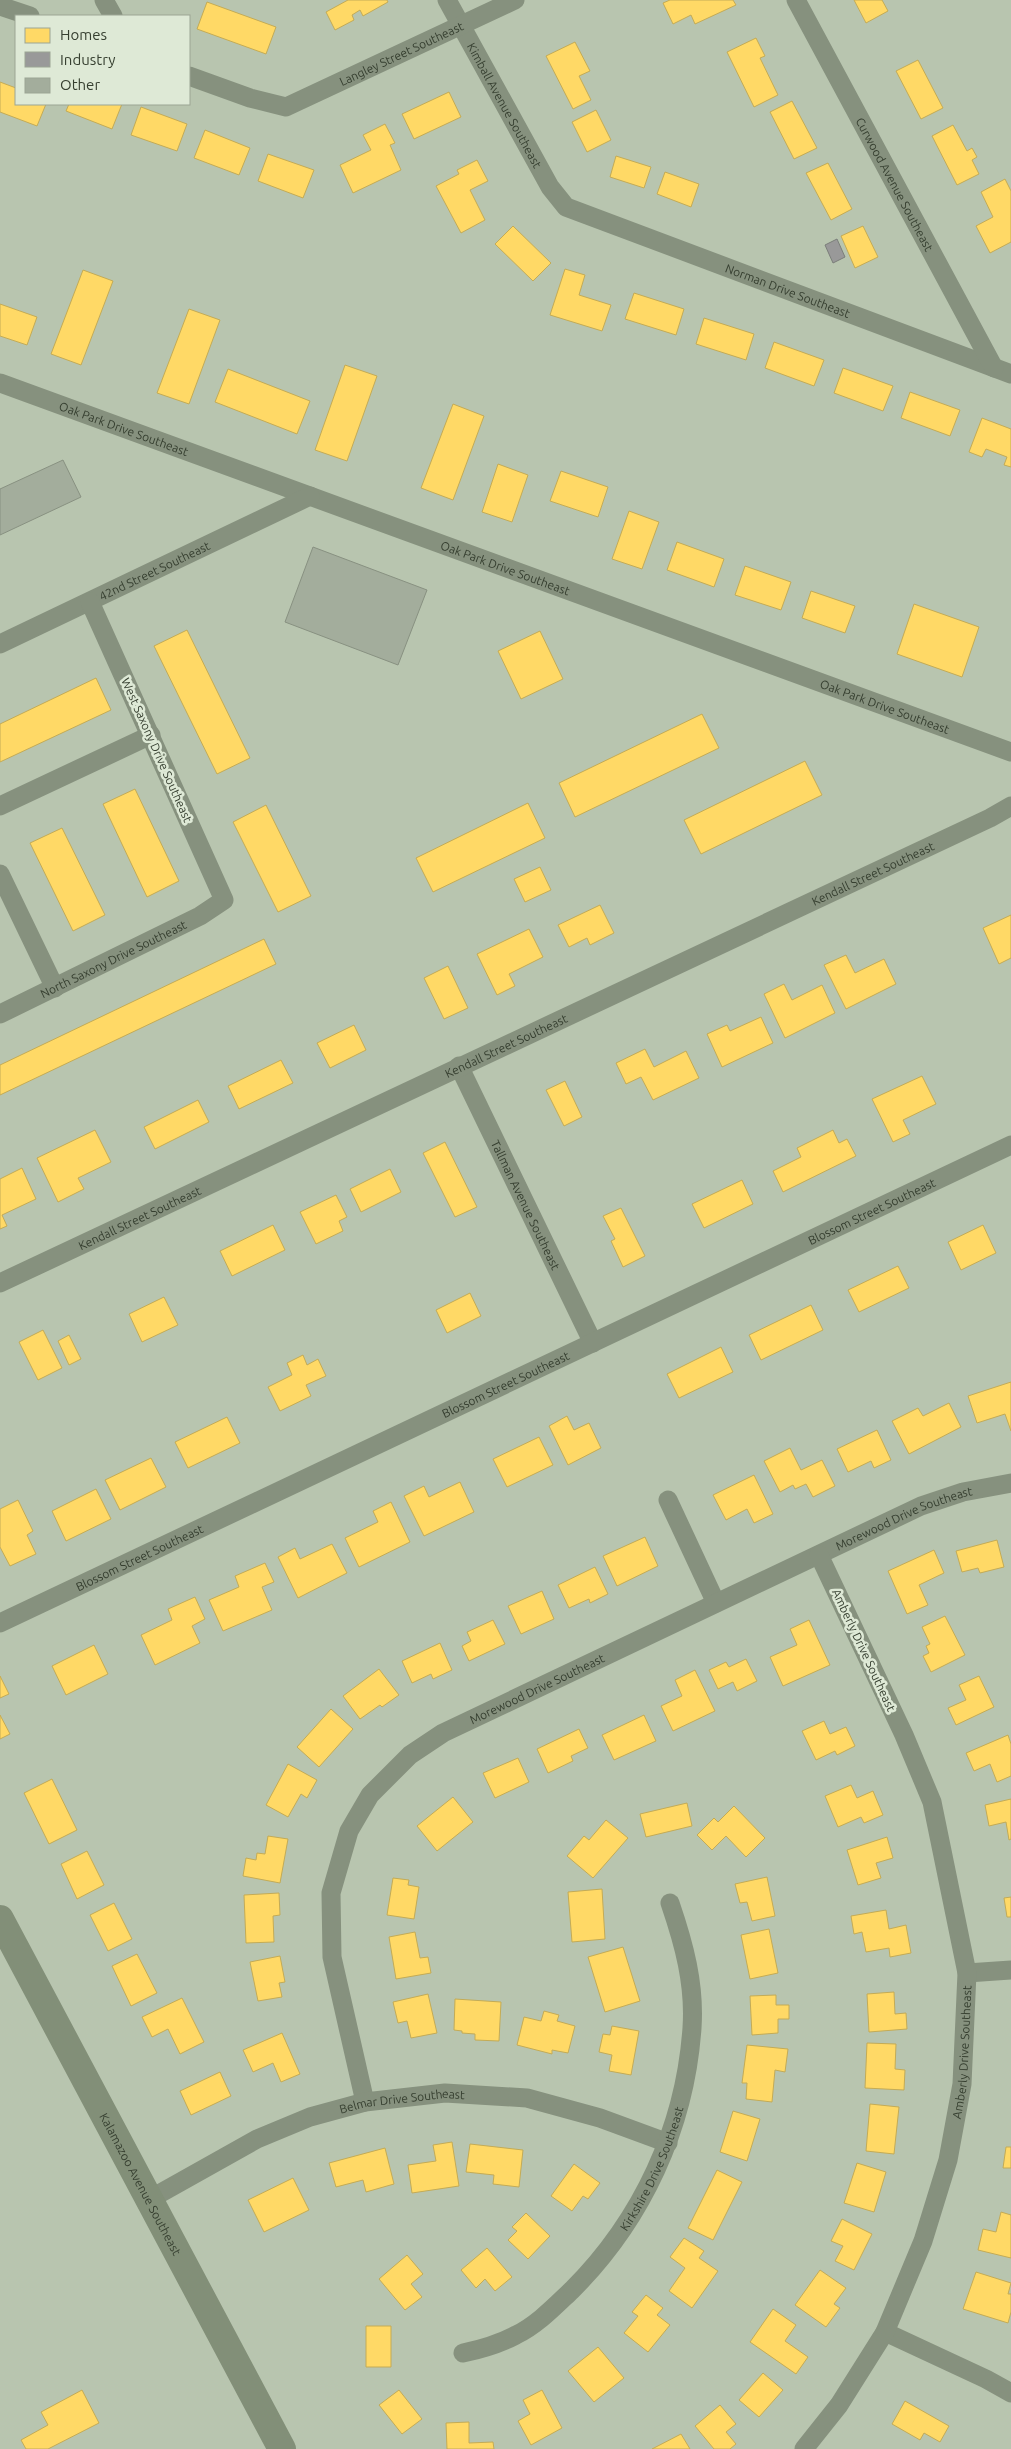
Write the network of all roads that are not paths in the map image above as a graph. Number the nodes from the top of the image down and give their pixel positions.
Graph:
1 (104, 0) edge
2 (447, 0) edge
3 (515, 0) edge
4 (796, 0) edge
5 (0, 6) edge
6 (27, 15) edge
7 (112, 15) edge
8 (461, 26) junction
9 (190, 76) edge
10 (566, 207) joint
11 (1002, 371) edge
12 (0, 383) edge
13 (310, 496) junction
14 (90, 602) junction
15 (0, 644) edge
16 (151, 735) junction
17 (1011, 752) edge
18 (0, 806) edge
19 (1011, 806) edge
20 (0, 874) edge
21 (224, 900) joint
22 (55, 988) junction
23 (0, 1014) edge
24 (460, 1066) junction
25 (1011, 1145) edge
26 (0, 1282) edge
27 (593, 1343) junction
28 (1011, 1484) edge
29 (668, 1500) dead end
30 (819, 1555) junction
31 (716, 1603) junction
32 (0, 1623) edge
33 (670, 1903) dead end
34 (0, 1919) edge
35 (6, 1947) edge
36 (1011, 1970) edge
37 (967, 1973) junction
38 (365, 2102) junction
39 (668, 2143) junction
40 (150, 2199) junction
41 (885, 2332) junction
42 (463, 2353) dead end
43 (1011, 2393) edge
44 (282, 2449) edge
45 (804, 2449) edge

1 - 7 street
2 - 8 street, Kimball Avenue Southeast
3 - 8 street, Langley Street Southeast
4 - 11 street, Curwood Avenue Southeast
5 - 6 street
8 - 9 street, Langley Street Southeast
8 - 10 street, Kimball Avenue Southeast
10 - 11 street, Norman Drive Southeast
12 - 13 street, Oak Park Drive Southeast
13 - 14 street, 42nd Street Southeast
13 - 17 street, Oak Park Drive Southeast
14 - 15 street, 42nd Street Southeast
14 - 16 street, West Saxony Drive Southeast
16 - 18 street
16 - 21 street, West Saxony Drive Southeast
19 - 24 street, Kendall Street Southeast
20 - 22 street
21 - 22 street, North Saxony Drive Southeast
22 - 23 street, North Saxony Drive Southeast
24 - 26 street, Kendall Street Southeast
24 - 27 street, Tallman Avenue Southeast
25 - 27 street, Blossom Street Southeast
27 - 32 street, Blossom Street Southeast
28 - 30 street, Morewood Drive Southeast
29 - 31 street
30 - 31 street, Morewood Drive Southeast
30 - 37 street, Amberly Drive Southeast
31 - 38 street, Morewood Drive Southeast
33 - 39 street, Kirkshire Drive Southeast
34 - 35 main road, Kalamazoo Avenue Southeast
35 - 40 main road, Kalamazoo Avenue Southeast
36 - 37 street
37 - 41 street, Amberly Drive Southeast
38 - 39 street, Belmar Drive Southeast
38 - 40 street, Belmar Drive Southeast
39 - 42 street, Kirkshire Drive Southeast
40 - 44 main road, Kalamazoo Avenue Southeast
41 - 43 street
41 - 45 street, Amberly Drive Southeast

